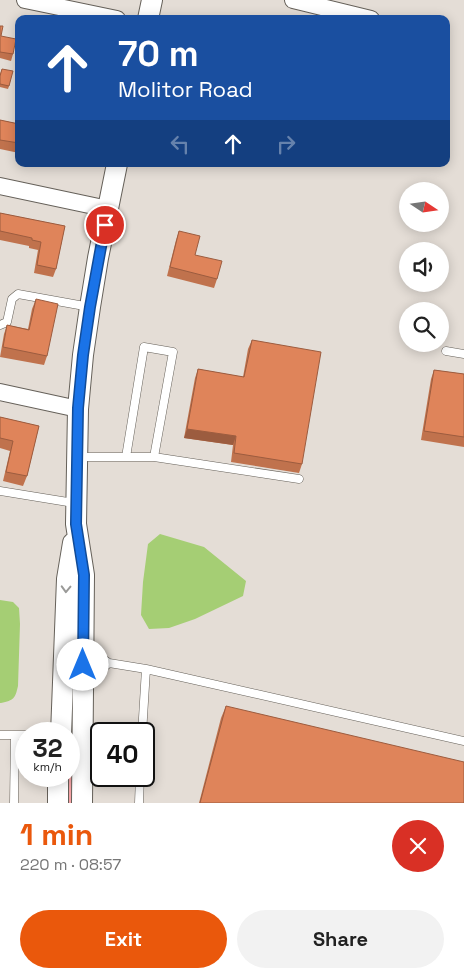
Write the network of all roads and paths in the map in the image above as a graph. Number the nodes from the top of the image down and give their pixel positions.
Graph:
1 (25, 0) edge
2 (152, 0) edge
3 (293, 0) edge
4 (98, 15) edge
5 (149, 15) edge
6 (355, 15) edge
7 (117, 167) edge
8 (0, 186) edge
9 (108, 209) junction
10 (90, 307) junction
11 (0, 324) edge
12 (449, 352) edge
13 (464, 354) edge
14 (0, 392) edge
15 (78, 408) junction
16 (77, 457) junction
17 (126, 457) junction
18 (154, 457) junction
19 (299, 479) dead end
20 (0, 491) edge
21 (76, 504) junction
22 (76, 524) junction
23 (83, 645) junction
24 (109, 663) junction
25 (146, 669) junction
26 (83, 684) junction
27 (61, 722) edge
28 (143, 722) edge
29 (0, 735) edge
30 (15, 735) edge
31 (464, 741) edge
32 (15, 769) edge
33 (58, 787) edge
34 (140, 787) edge
35 (14, 803) edge
36 (58, 803) edge
37 (82, 803) edge
38 (139, 803) edge

1 - 4 street
2 - 5 street
3 - 6 street
7 - 9 street
8 - 9 street
9 - 10 street
10 - 11 lane
10 - 15 street
12 - 13 lane
14 - 15 street
15 - 16 street
16 - 17 lane
16 - 21 street
17 - 18 lane
17 - 18 lane
18 - 19 lane
20 - 21 lane
21 - 22 street
22 - 23 street
22 -> 27 street
23 - 24 lane
23 - 26 street
24 - 25 lane
24 - 26 lane
25 - 28 lane
25 - 31 lane
26 - 37 street
29 - 30 lane
32 - 35 lane
33 - 36 street
34 - 38 lane

